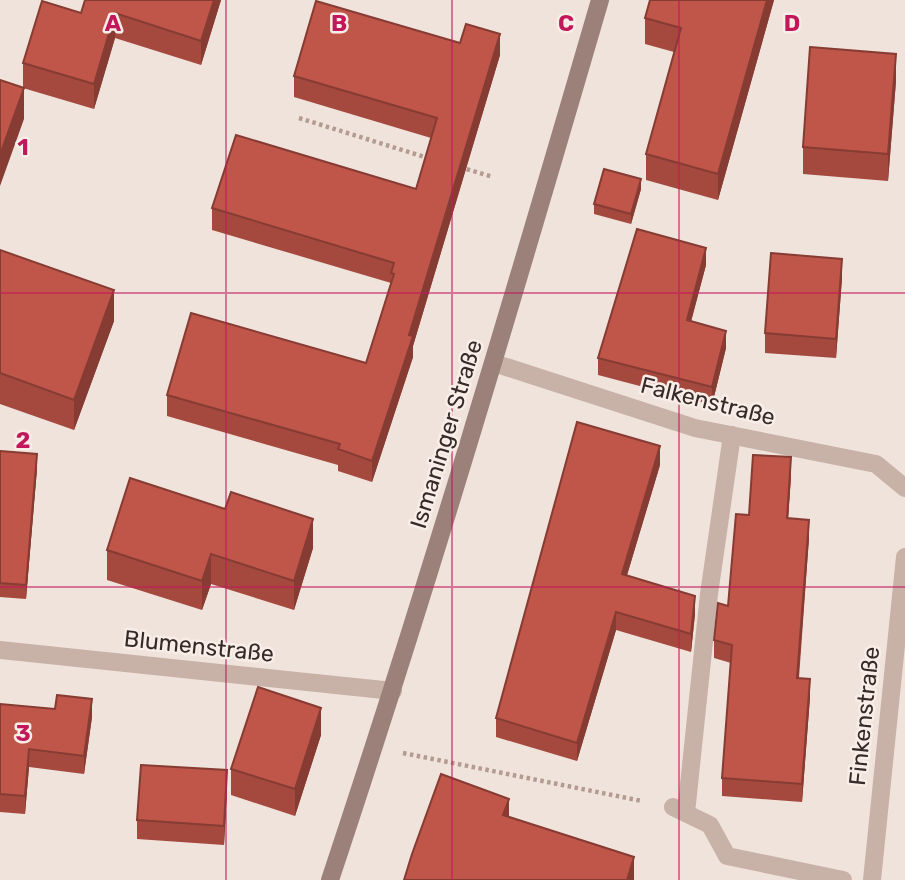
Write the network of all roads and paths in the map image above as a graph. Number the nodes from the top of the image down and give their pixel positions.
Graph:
1 (600, 0) edge
2 (299, 118) dead end
3 (441, 162) edge
4 (454, 166) edge
5 (493, 177) dead end
6 (494, 363) junction
7 (732, 435) junction
8 (905, 488) edge
9 (905, 557) edge
10 (0, 650) edge
11 (393, 691) junction
12 (374, 747) junction
13 (680, 810) junction
14 (330, 880) edge
15 (843, 880) edge
16 (872, 880) edge

1 - 6 main road, Ismaninger Straße
2 - 3 path
4 - 5 path
6 - 7 street, Falkenstraße
6 - 11 main road, Ismaninger Straße
7 - 8 street, Falkenstraße
7 - 13 street
9 - 16 street, Finkenstraße
10 - 11 street, Blumenstraße
11 - 12 main road, Ismaninger Straße
12 - 13 path
12 - 14 main road, Ismaninger Straße
13 - 15 street

